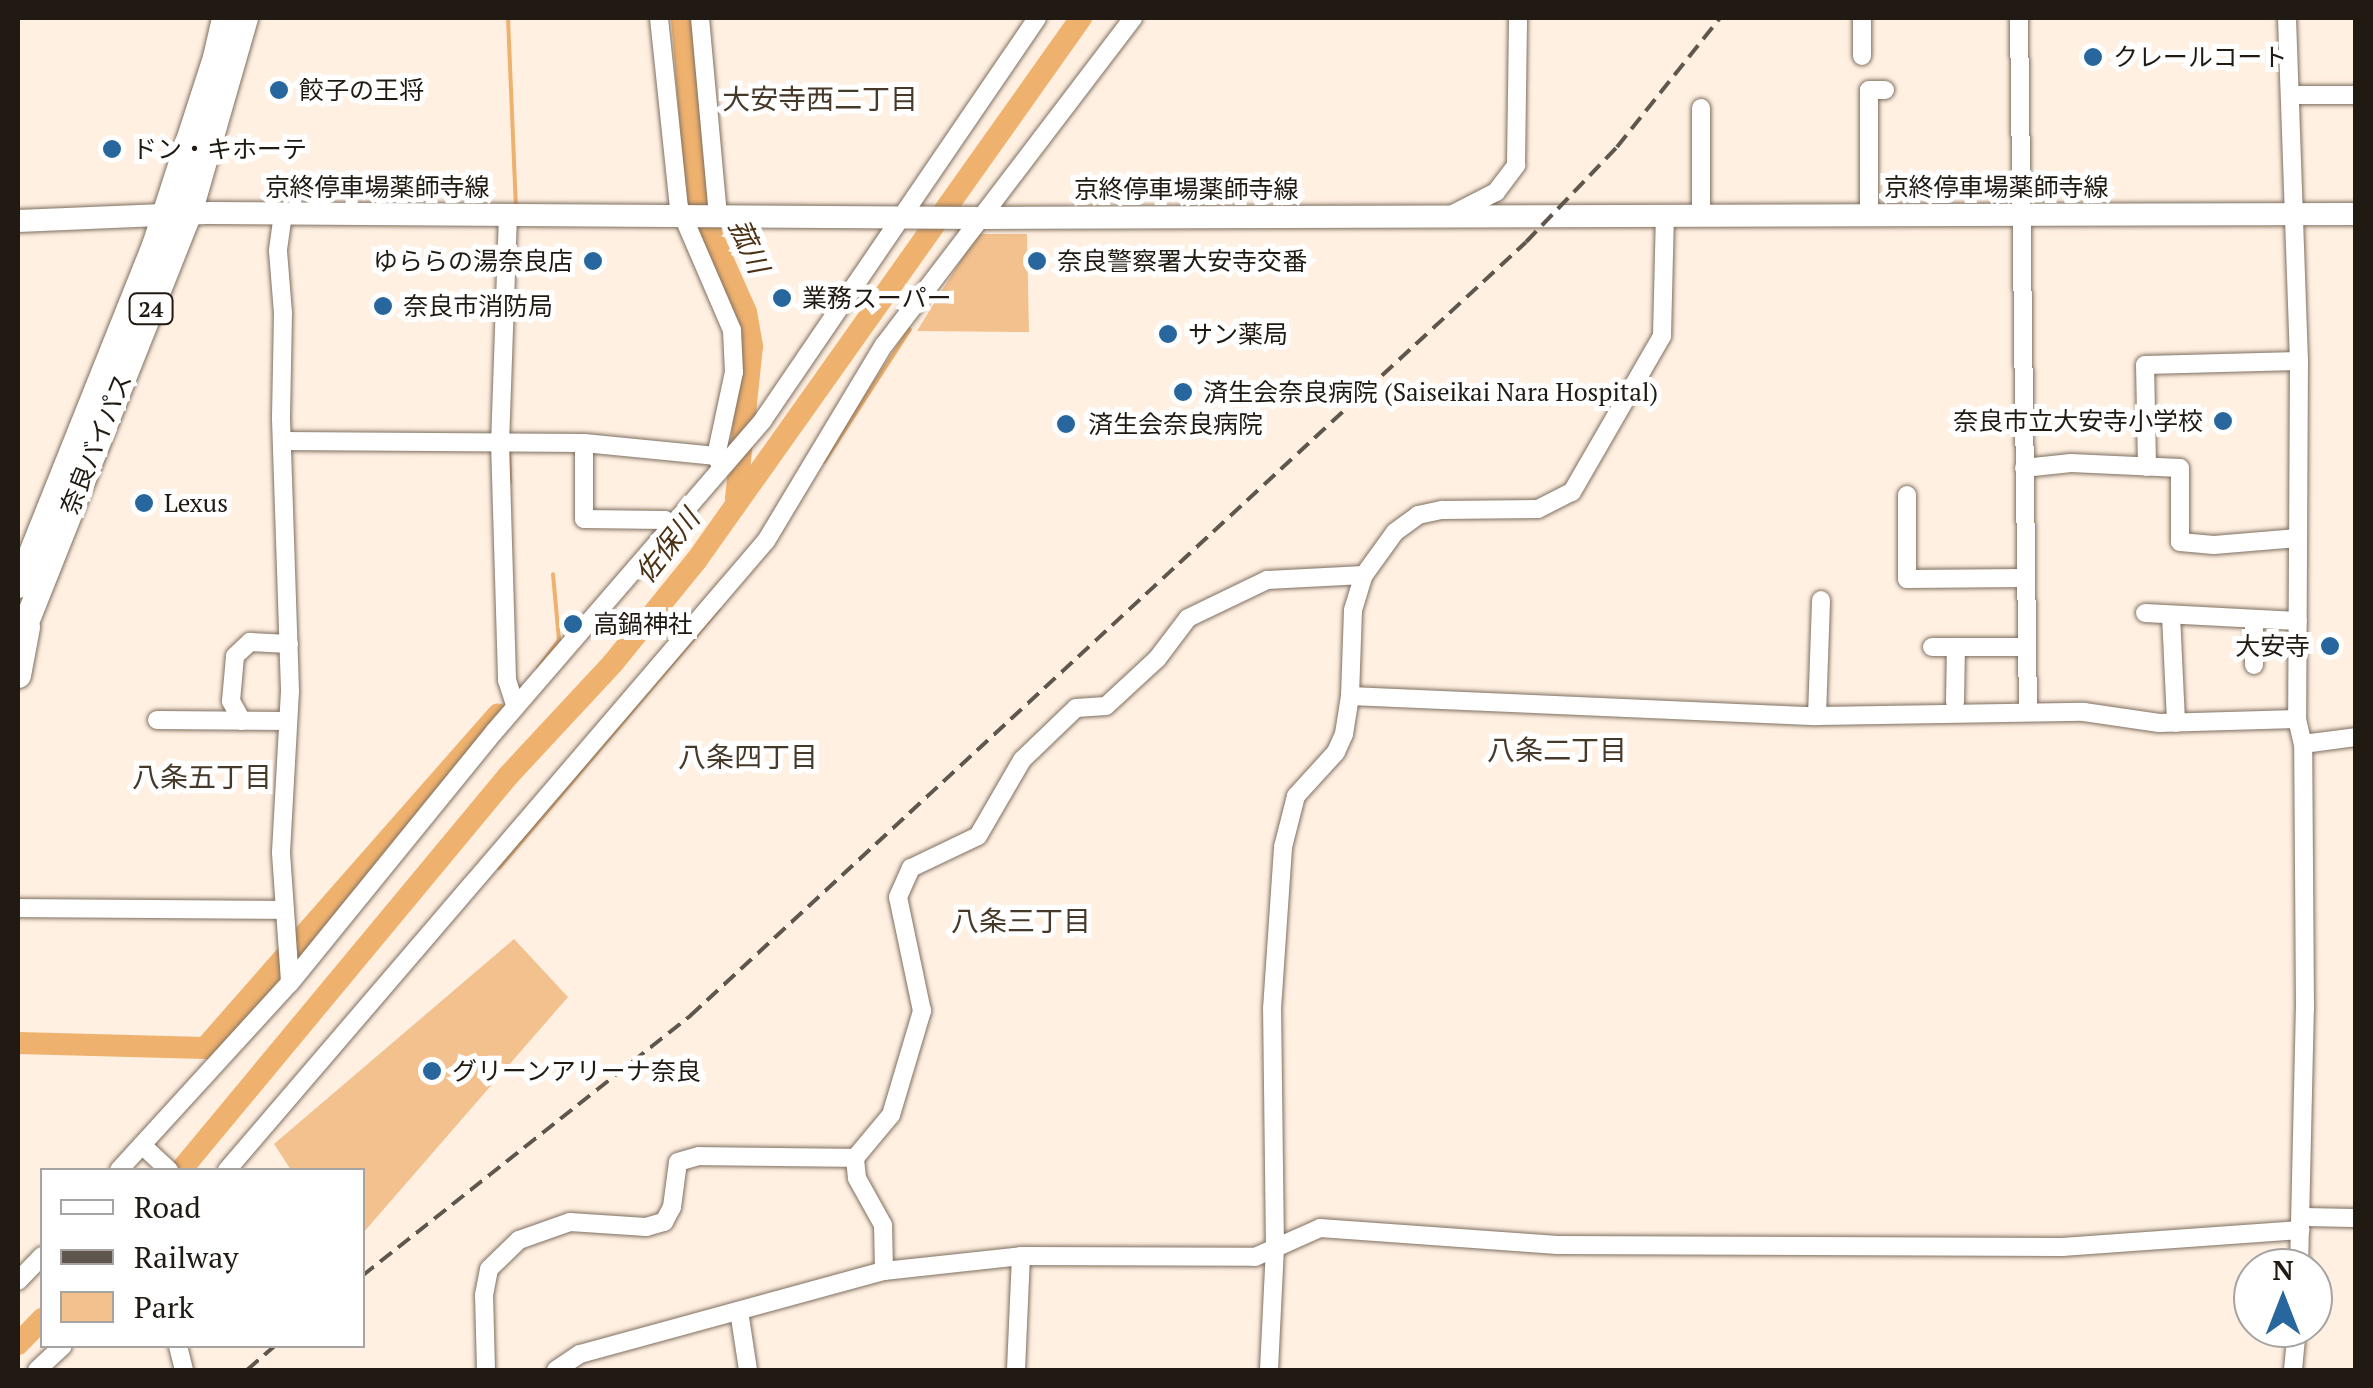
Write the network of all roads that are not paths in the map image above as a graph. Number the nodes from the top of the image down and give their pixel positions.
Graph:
1 (224, 18) edge
2 (245, 18) edge
3 (659, 18) edge
4 (700, 18) edge
5 (1037, 18) edge
6 (1132, 18) edge
7 (1518, 18) edge
8 (1862, 18) edge
9 (2019, 18) edge
10 (2287, 18) edge
11 (1862, 56) dead end
12 (1886, 90) dead end
13 (2290, 95) junction
14 (2356, 95) edge
15 (1701, 108) dead end
16 (2295, 213) junction
17 (177, 214) junction
18 (284, 214) junction
19 (2020, 214) junction
20 (2356, 214) edge
21 (508, 215) junction
22 (687, 215) junction
23 (716, 215) junction
24 (1451, 215) junction
25 (907, 216) junction
26 (1869, 216) junction
27 (1701, 217) junction
28 (977, 218) junction
29 (1666, 218) junction
30 (18, 222) edge
31 (2299, 361) junction
32 (282, 441) junction
33 (500, 442) junction
34 (584, 443) junction
35 (719, 462) junction
36 (2147, 467) junction
37 (2024, 468) junction
38 (1907, 495) dead end
39 (674, 527) junction
40 (2298, 538) junction
41 (1364, 575) junction
42 (2026, 578) junction
43 (26, 589) edge
44 (1821, 600) dead end
45 (2145, 614) dead end
46 (2171, 615) junction
47 (2254, 620) junction
48 (2298, 620) junction
49 (18, 642) edge
50 (289, 644) junction
51 (2026, 646) junction
52 (1932, 647) dead end
53 (1956, 647) junction
54 (2254, 664) dead end
55 (18, 674) edge
56 (1350, 696) junction
57 (1955, 702) dead end
58 (516, 707) junction
59 (2028, 712) junction
60 (1818, 716) junction
61 (2297, 719) junction
62 (158, 720) dead end
63 (242, 721) junction
64 (288, 721) junction
65 (2176, 723) junction
66 (2356, 737) edge
67 (2302, 744) junction
68 (18, 908) edge
69 (285, 910) junction
70 (290, 983) junction
71 (142, 1145) junction
72 (854, 1158) junction
73 (122, 1168) edge
74 (166, 1168) edge
75 (228, 1168) edge
76 (2356, 1218) edge
77 (2301, 1224) junction
78 (2300, 1248) edge
79 (1275, 1249) junction
80 (1021, 1256) junction
81 (40, 1258) edge
82 (884, 1270) junction
83 (18, 1281) edge
84 (739, 1311) junction
85 (60, 1348) edge
86 (37, 1370) edge
87 (486, 1370) edge
88 (556, 1370) edge
89 (748, 1370) edge
90 (1016, 1370) edge
91 (1270, 1370) edge

1 - 17 highway, 奈良バイパス / 24
2 - 17 highway, 奈良バイパス / 24
3 - 22 street
4 - 23 street
5 - 25 street
6 - 28 street
7 - 24 street
8 - 11 street
9 - 19 street
10 - 13 street
12 - 26 street
13 - 14 street
13 - 16 street
15 - 27 street
16 - 19 main road, 京終停車場薬師寺線
16 - 20 main road, 京終停車場薬師寺線
16 - 31 street
17 - 18 main road, 京終停車場薬師寺線
17 - 30 main road, 京終停車場薬師寺線
17 - 43 highway, 奈良バイパス / 24
18 - 21 main road, 京終停車場薬師寺線
18 - 32 street
19 - 26 main road, 京終停車場薬師寺線
19 - 37 street
21 - 22 main road, 京終停車場薬師寺線
21 - 33 street
22 - 23 main road, 京終停車場薬師寺線
22 - 35 street
23 - 25 main road, 京終停車場薬師寺線
24 - 28 main road, 京終停車場薬師寺線
24 - 29 main road, 京終停車場薬師寺線
25 - 28 main road, 京終停車場薬師寺線
25 - 35 street
26 - 27 main road, 京終停車場薬師寺線
27 - 29 main road, 京終停車場薬師寺線
28 - 75 street
29 - 41 street
31 - 36 street
31 - 40 street
32 - 33 street
32 - 50 street
33 - 34 street
33 - 58 street
34 - 35 street
34 - 39 street
35 - 39 street
36 - 37 street
36 - 40 street
37 - 42 street
38 - 42 street
39 - 58 street
40 - 48 street
41 - 56 street
41 - 72 street
42 - 51 street
43 - 49 highway, 奈良バイパス / 24
43 - 55 highway
44 - 60 street
45 - 46 street
46 - 47 street
46 - 65 street
47 - 48 street
47 - 54 street
48 - 61 street
50 - 63 street
50 - 64 street
51 - 53 street
51 - 59 street
52 - 53 street
53 - 57 street
56 - 60 street
56 - 79 street
58 - 70 street
59 - 60 street
59 - 65 street
61 - 65 street
61 - 67 street
62 - 63 street
63 - 64 street
64 - 69 street
66 - 67 street
67 - 77 street
68 - 69 street
69 - 70 street
70 - 71 street
71 - 73 street
71 - 74 street
72 - 82 street
72 - 87 street
76 - 77 street
77 - 78 street
77 - 79 street
79 - 80 street
79 - 91 street
80 - 82 street
80 - 90 street
81 - 83 street
82 - 84 street
84 - 88 street
84 - 89 street
85 - 86 street

